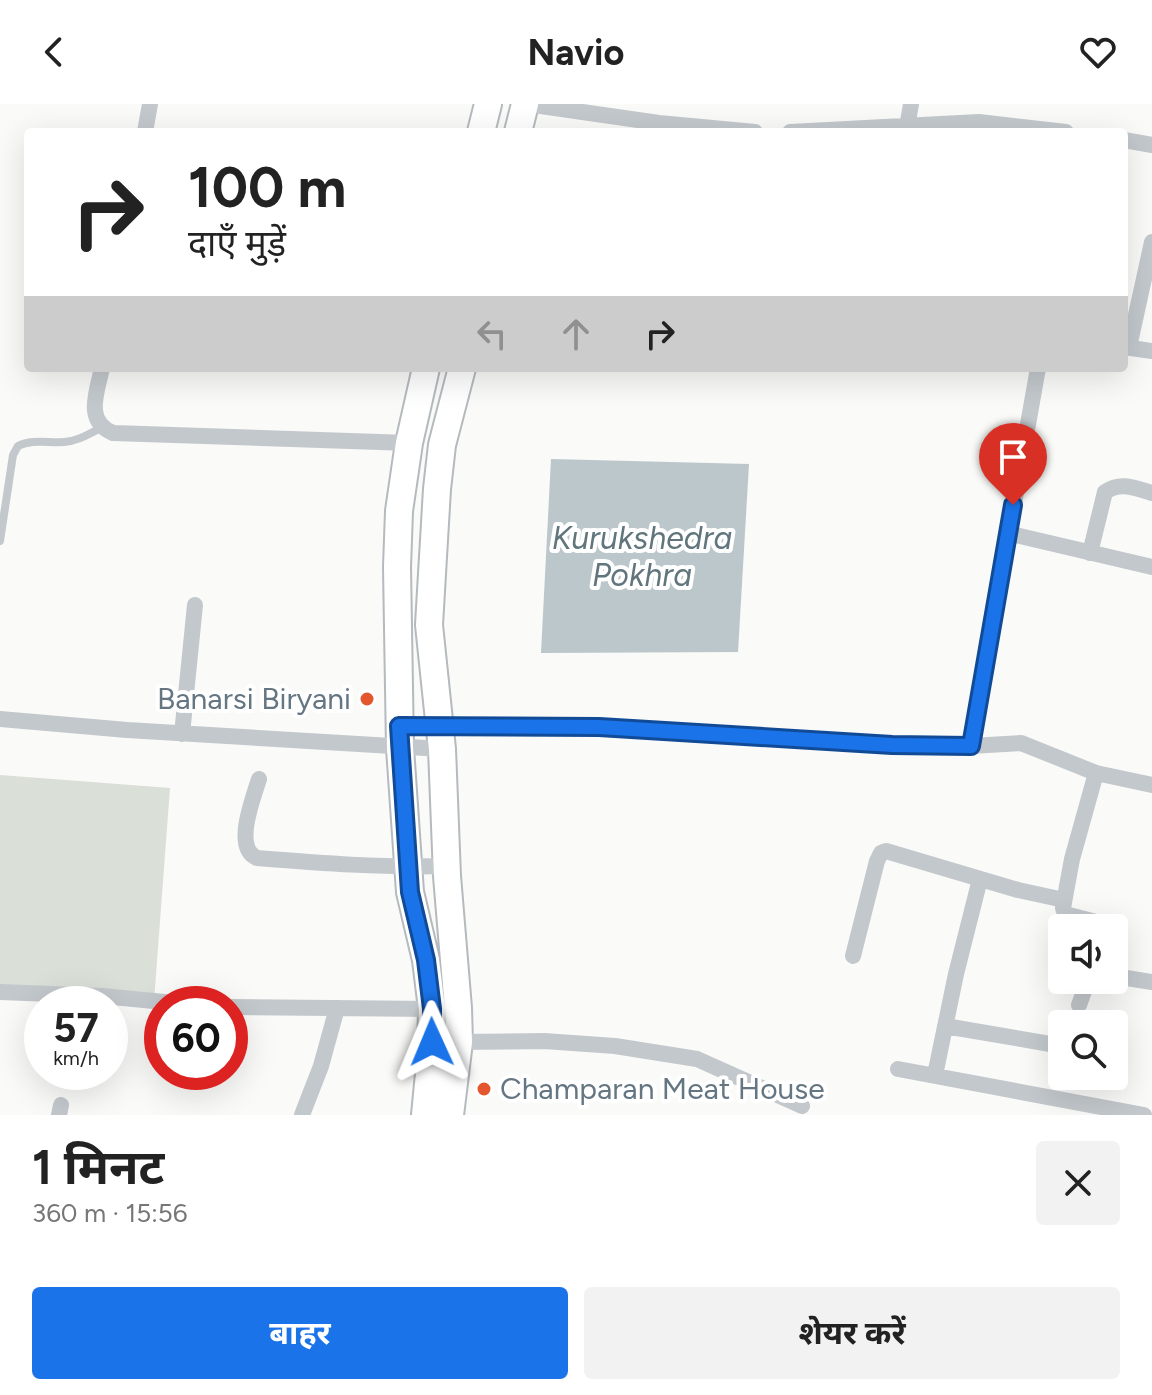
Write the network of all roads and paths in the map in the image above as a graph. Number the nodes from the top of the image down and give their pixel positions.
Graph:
1 (150, 104) edge
2 (488, 104) edge
3 (526, 104) edge
4 (911, 104) edge
5 (981, 104) edge
6 (979, 122) junction
7 (907, 127) junction
8 (954, 127) edge
9 (146, 128) edge
10 (482, 128) edge
11 (519, 128) edge
12 (712, 128) edge
13 (884, 128) edge
14 (1031, 128) edge
15 (1128, 141) edge
16 (1152, 145) edge
17 (1152, 242) edge
18 (1128, 339) edge
19 (1128, 347) edge
20 (1152, 351) edge
21 (101, 372) edge
22 (425, 372) edge
23 (461, 372) edge
24 (1037, 372) edge
25 (101, 428) junction
26 (409, 443) junction
27 (1152, 493) edge
28 (1007, 533) junction
29 (0, 541) edge
30 (1090, 553) junction
31 (1152, 567) edge
32 (195, 605) dead end
33 (0, 719) edge
34 (182, 734) junction
35 (400, 737) junction
36 (441, 737) junction
37 (971, 746) junction
38 (1096, 773) junction
39 (259, 779) dead end
40 (1152, 785) edge
41 (446, 866) junction
42 (408, 867) junction
43 (980, 879) junction
44 (1064, 900) junction
45 (1065, 914) edge
46 (853, 956) dead end
47 (1128, 978) edge
48 (1152, 982) edge
49 (0, 992) edge
50 (1083, 994) edge
51 (144, 1000) edge
52 (1079, 1005) dead end
53 (248, 1007) edge
54 (337, 1008) junction
55 (432, 1009) junction
56 (945, 1026) junction
57 (432, 1042) junction
58 (459, 1042) junction
59 (1048, 1044) edge
60 (898, 1069) dead end
61 (935, 1075) junction
62 (802, 1106) dead end
63 (302, 1115) edge
64 (425, 1115) edge
65 (450, 1115) edge
66 (1144, 1115) edge

1 - 9 street
2 - 10 main road
3 - 11 main road
3 - 12 street
4 - 7 street
5 - 6 street
6 - 8 street
6 - 14 street
7 - 8 street
7 - 13 street
15 - 16 street
17 - 18 street
19 - 20 street
21 - 25 street
22 - 26 main road
23 - 36 main road
24 - 28 street
25 - 26 street
25 - 29 lane
26 - 35 main road
27 - 30 street
28 - 30 street
28 - 37 street
30 - 31 street
32 - 34 street
33 - 34 street
34 - 35 street
35 - 36 street
35 - 36 street
35 - 42 main road
36 - 37 street
36 - 41 main road
37 - 38 street
38 - 40 street
38 - 44 street
39 - 42 street
41 - 42 street
41 - 58 main road
42 - 55 main road
43 - 44 street
43 - 46 street
43 - 56 street
44 - 45 street
47 - 48 street
49 - 51 street
50 - 52 street
53 - 54 street
54 - 55 street
54 - 63 street
55 - 57 main road
56 - 59 street
56 - 61 street
57 - 58 street
57 - 64 main road
58 - 62 street
58 - 65 main road
60 - 61 street
61 - 66 street

